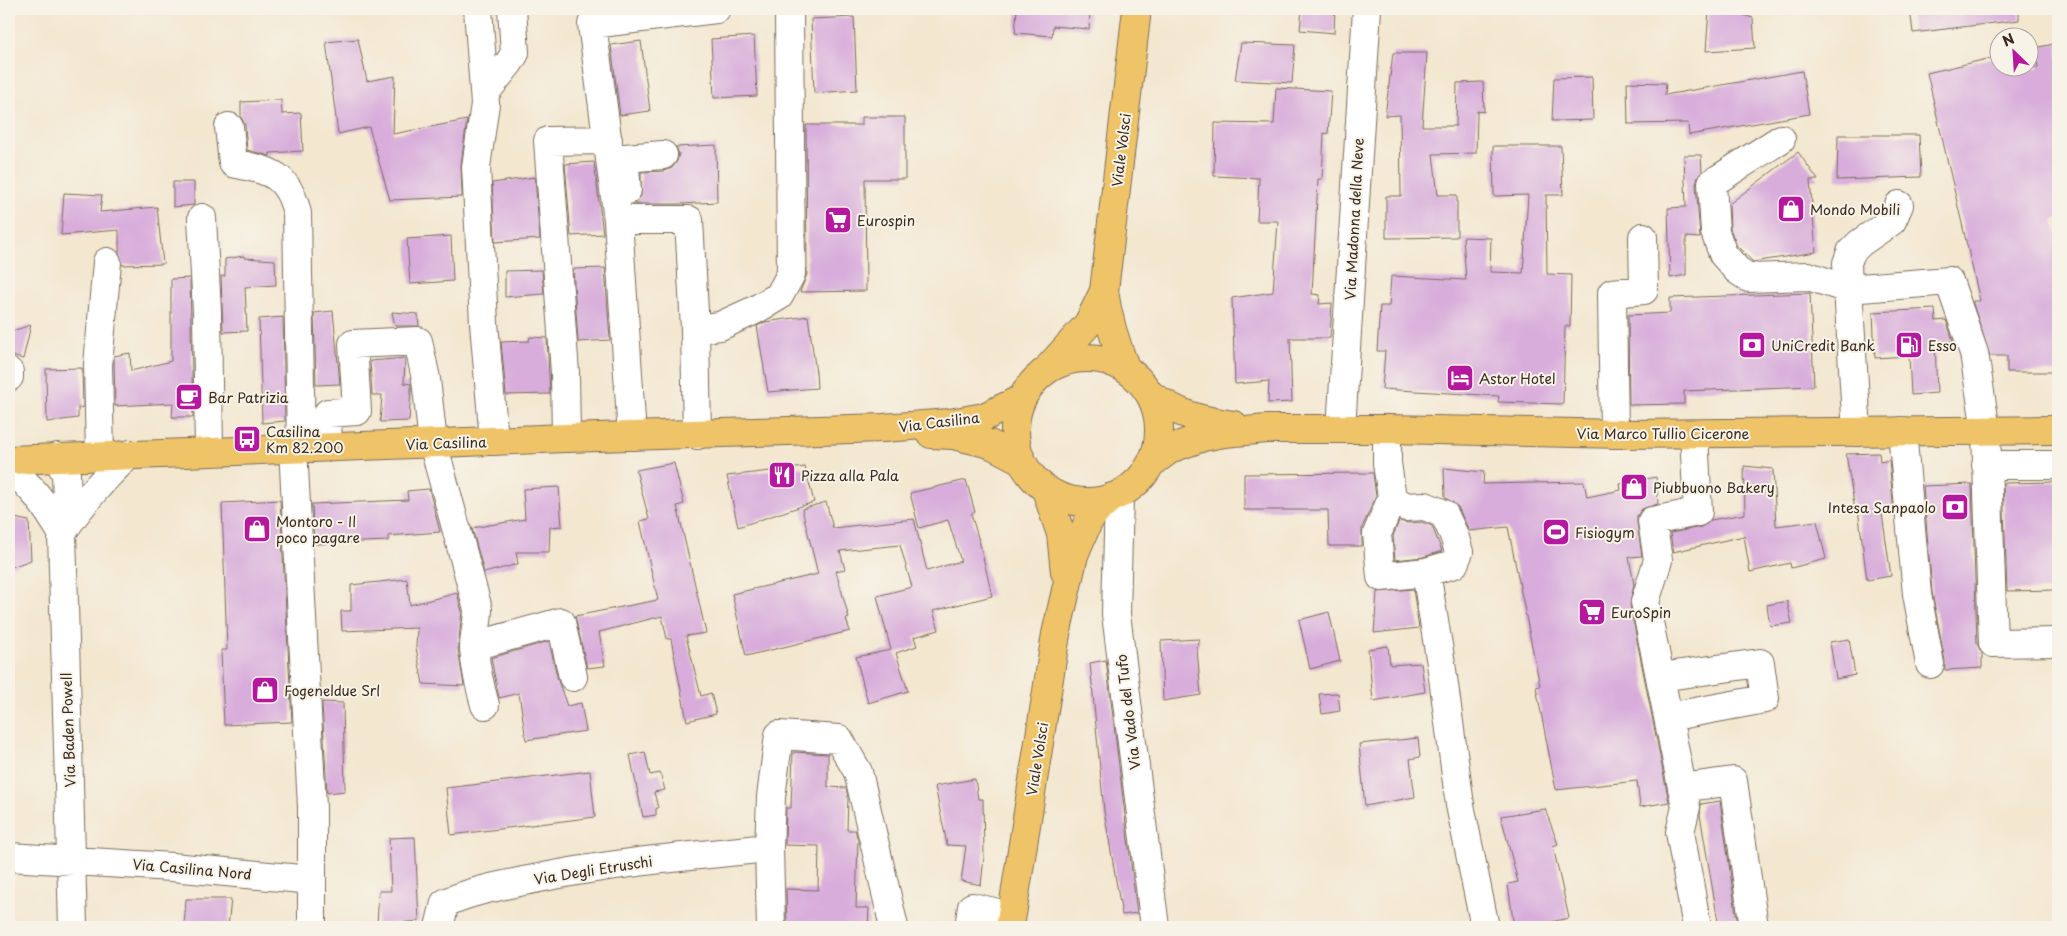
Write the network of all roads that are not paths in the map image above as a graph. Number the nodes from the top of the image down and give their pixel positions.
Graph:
1 (478, 9) edge
2 (512, 9) edge
3 (716, 9) edge
4 (789, 9) edge
5 (1137, 9) edge
6 (1367, 9) edge
7 (485, 93) junction
8 (229, 127) dead end
9 (1781, 139) dead end
10 (608, 140) junction
11 (663, 155) dead end
12 (1899, 205) dead end
13 (202, 218) dead end
14 (629, 220) junction
15 (1643, 237) dead end
16 (107, 262) dead end
17 (1848, 289) junction
18 (1104, 291) junction
19 (695, 329) junction
20 (1126, 368) junction
21 (9, 372) edge
22 (1043, 372) junction
23 (9, 377) edge
24 (1151, 395) junction
25 (1021, 399) junction
26 (883, 428) junction
27 (1341, 429) junction
28 (1387, 429) junction
29 (1267, 430) junction
30 (2058, 430) edge
31 (1902, 431) junction
32 (1986, 431) junction
33 (1857, 432) junction
34 (1614, 434) junction
35 (1694, 434) junction
36 (697, 435) junction
37 (638, 436) junction
38 (566, 438) junction
39 (494, 441) junction
40 (433, 443) junction
41 (307, 448) junction
42 (209, 452) junction
43 (130, 454) junction
44 (100, 456) junction
45 (56, 457) junction
46 (9, 460) edge
47 (1021, 460) junction
48 (1153, 462) junction
49 (1986, 465) junction
50 (2058, 465) edge
51 (9, 470) edge
52 (1046, 490) junction
53 (1116, 497) junction
54 (1392, 498) junction
55 (62, 534) junction
56 (1426, 572) junction
57 (1066, 591) junction
58 (2058, 642) edge
59 (474, 646) junction
60 (1930, 664) dead end
61 (572, 677) dead end
62 (1660, 677) junction
63 (485, 706) dead end
64 (1668, 717) junction
65 (1682, 788) junction
66 (770, 848) junction
67 (9, 857) edge
68 (71, 861) junction
69 (312, 880) junction
70 (1011, 922) edge
71 (73, 927) edge
72 (312, 927) edge
73 (439, 927) edge
74 (771, 927) edge
75 (894, 927) edge
76 (969, 927) edge
77 (1155, 927) edge
78 (1485, 927) edge
79 (1698, 927) edge
80 (1754, 927) edge

1 - 7 street
2 - 7 street
3 - 10 street
4 - 19 street
5 - 18 main road, Viale Volsci
6 - 27 street, Via Madonna della Neve
7 - 39 street
8 - 41 street
9 - 17 street
10 - 37 street
10 - 38 street
11 - 14 street
12 - 17 street
13 - 42 street
14 - 19 street
14 - 37 street
15 - 34 street
16 - 44 street
17 - 32 street
17 - 33 street
18 - 20 main road, Viale Volsci
18 - 22 main road, Viale Volsci
19 - 36 street
20 - 22 main road
20 - 24 main road
21 - 23 street
22 - 25 main road
24 - 29 main road, Via Marco Tullio Cicerone
24 - 48 main road
25 - 26 main road, Via Casilina
25 - 47 main road
26 - 36 main road, Via Casilina
26 - 47 main road, Via Casilina
27 - 28 main road, Via Marco Tullio Cicerone
27 - 29 main road, Via Marco Tullio Cicerone
28 - 34 main road, Via Marco Tullio Cicerone
28 - 54 street
29 - 48 main road, Via Marco Tullio Cicerone
30 - 32 main road, Via Marco Tullio Cicerone
31 - 32 main road, Via Marco Tullio Cicerone
31 - 33 main road, Via Marco Tullio Cicerone
31 - 60 street
32 - 49 street
33 - 35 main road, Via Marco Tullio Cicerone
34 - 35 main road, Via Marco Tullio Cicerone
35 - 62 street
36 - 37 main road, Via Casilina
37 - 38 main road, Via Casilina
38 - 39 main road, Via Casilina
39 - 40 main road, Via Casilina
40 - 41 main road, Via Casilina
40 - 41 street
40 - 59 street
41 - 42 main road, Via Casilina
41 - 69 street
42 - 43 main road, Via Casilina
43 - 44 main road, Via Casilina
43 - 55 street
44 - 45 main road, Via Casilina
45 - 46 main road, Via Casilina
45 - 55 street, Via Baden Powell
47 - 52 main road
48 - 53 main road
49 - 50 street
49 - 58 street
51 - 55 street, Via Baden Powell
52 - 53 main road
52 - 57 main road, Viale Volsci
53 - 57 main road, Viale Volsci
53 - 77 street, Via Vado del Tufo
54 - 56 street
54 - 56 street
55 - 68 street, Via Baden Powell
56 - 78 street
57 - 70 main road, Viale Volsci
59 - 61 street
59 - 63 street
62 - 64 street
62 - 64 street
64 - 65 street
65 - 79 street
65 - 80 street
66 - 73 street, Via Degli Etruschi
66 - 74 street
66 - 75 street
67 - 68 street, Via Casilina Nord
68 - 69 street, Via Casilina Nord
68 - 71 street, Via Baden Powell
69 - 72 street
70 - 76 street

